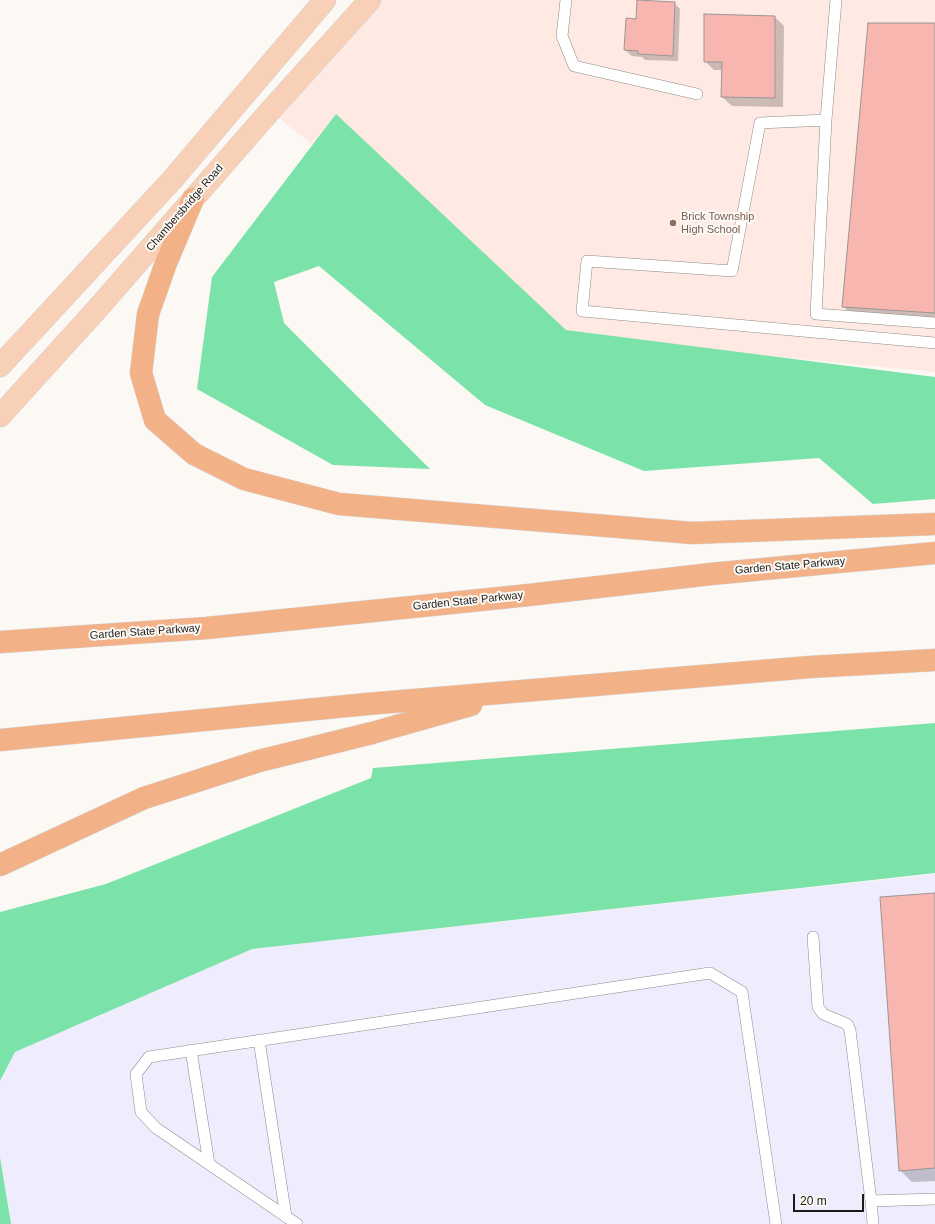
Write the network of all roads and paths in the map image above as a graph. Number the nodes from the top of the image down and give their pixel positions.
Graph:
1 (325, 0) edge
2 (370, 0) edge
3 (566, 0) edge
4 (836, 0) edge
5 (697, 94) dead end
6 (826, 120) junction
7 (193, 199) junction
8 (935, 323) edge
9 (935, 343) edge
10 (0, 366) edge
11 (0, 416) edge
12 (935, 524) edge
13 (935, 553) edge
14 (0, 642) edge
15 (935, 660) edge
16 (518, 692) junction
17 (0, 740) edge
18 (0, 865) edge
19 (813, 937) dead end
20 (259, 1040) junction
21 (191, 1050) junction
22 (209, 1164) junction
23 (935, 1199) edge
24 (871, 1201) junction
25 (286, 1217) junction
26 (297, 1224) edge
27 (776, 1224) edge
28 (873, 1224) edge

1 - 10 main road
2 - 7 main road, Chambersbridge Road
3 - 5 lane
4 - 6 lane
6 - 8 lane
6 - 9 lane
7 - 11 main road, Chambersbridge Road
7 - 12 highway
13 - 14 highway, Garden State Parkway
15 - 16 highway
16 - 17 highway
16 - 18 highway
19 - 24 lane
20 - 21 lane
20 - 25 lane
20 - 27 lane
21 - 22 lane
21 - 22 lane
22 - 25 lane
23 - 24 lane
24 - 28 lane
25 - 26 lane

